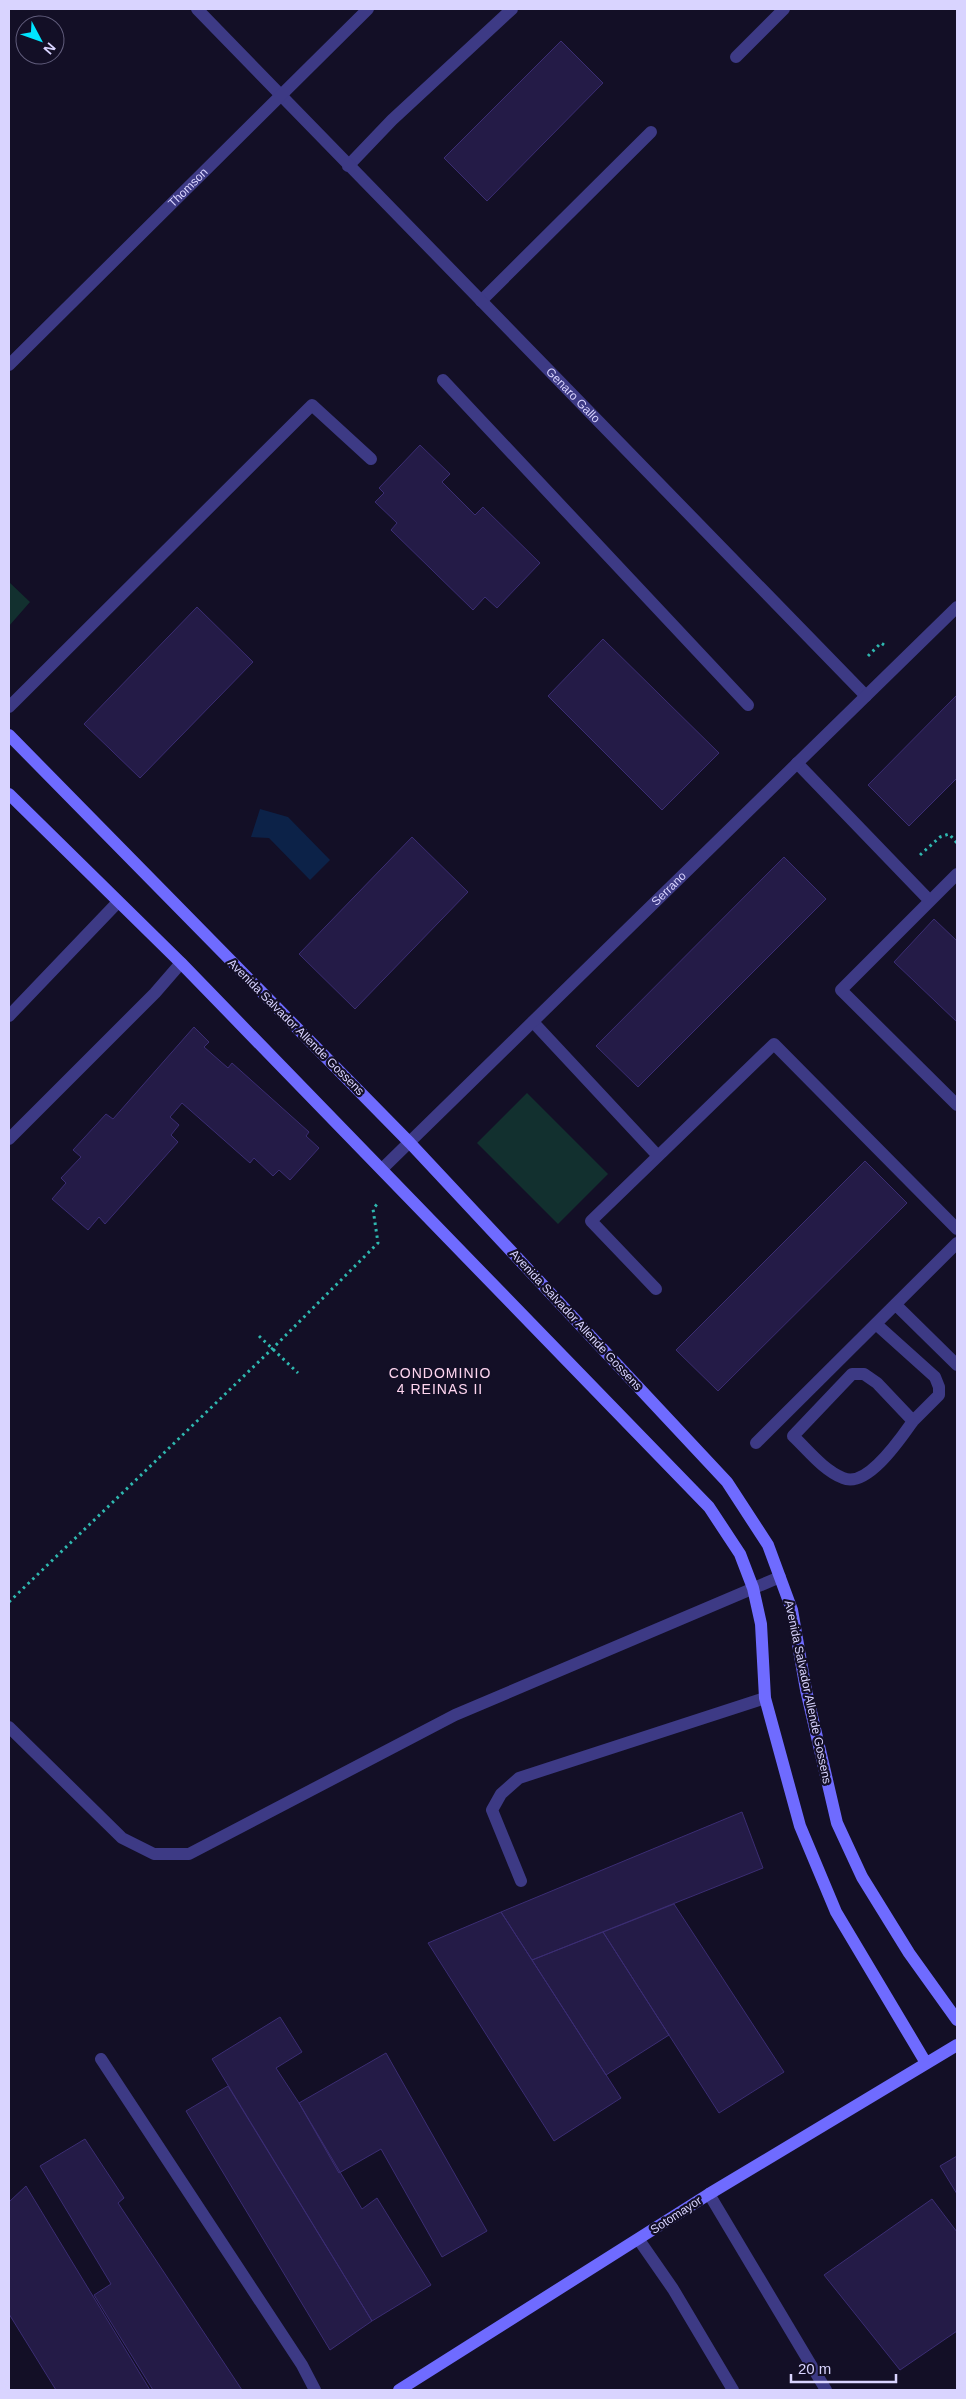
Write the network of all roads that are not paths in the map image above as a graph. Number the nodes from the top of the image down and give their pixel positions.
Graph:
1 (197, 9) edge
2 (368, 9) edge
3 (512, 9) edge
4 (784, 9) edge
5 (736, 56) dead end
6 (280, 96) junction
7 (651, 132) dead end
8 (348, 166) junction
9 (481, 301) junction
10 (9, 365) edge
11 (442, 380) dead end
12 (371, 459) dead end
13 (957, 607) edge
14 (866, 696) junction
15 (748, 705) dead end
16 (9, 707) edge
17 (9, 735) edge
18 (797, 762) junction
19 (9, 794) edge
20 (957, 874) edge
21 (930, 901) junction
22 (118, 902) junction
23 (181, 963) junction
24 (9, 1016) edge
25 (533, 1022) junction
26 (957, 1105) edge
27 (9, 1139) edge
28 (410, 1142) junction
29 (658, 1156) junction
30 (382, 1169) junction
31 (957, 1229) edge
32 (957, 1244) edge
33 (656, 1289) dead end
34 (896, 1305) junction
35 (876, 1324) junction
36 (957, 1365) edge
37 (913, 1420) junction
38 (756, 1443) dead end
39 (780, 1576) junction
40 (753, 1588) junction
41 (765, 1698) junction
42 (9, 1727) edge
43 (521, 1881) dead end
44 (957, 2020) edge
45 (957, 2045) edge
46 (101, 2059) dead end
47 (926, 2064) junction
48 (709, 2194) junction
49 (639, 2240) junction
50 (315, 2390) edge
51 (399, 2390) edge
52 (733, 2390) edge
53 (826, 2390) edge

1 - 6 street, Genaro Gallo
2 - 6 street, Thomson
3 - 8 street
4 - 5 street
6 - 8 street, Genaro Gallo
6 - 10 street, Thomson
7 - 9 street
8 - 9 street, Genaro Gallo
9 - 14 street, Genaro Gallo
11 - 15 street
12 - 16 street
13 - 14 street, Serrano
14 - 18 street, Serrano
17 - 28 main road, Avenida Salvador Allende Gossens
18 - 21 street
18 - 25 street, Serrano
19 - 22 main road
20 - 21 street
21 - 26 street
22 - 23 main road
22 - 24 street
23 - 27 street
23 - 30 main road
25 - 28 street, Serrano
25 - 29 street
28 - 30 street, Serrano
28 - 39 main road, Avenida Salvador Allende Gossens
29 - 31 street
29 - 33 street
30 - 40 main road
32 - 34 street
34 - 35 street
34 - 36 street
35 - 37 street
35 - 38 street
37 - 37 street
39 - 40 street
39 - 44 main road, Avenida Salvador Allende Gossens
40 - 41 main road
40 - 42 street
41 - 43 street
41 - 47 main road
45 - 47 main road, Sotomayor
46 - 50 street
47 - 48 main road, Sotomayor
48 - 49 main road, Sotomayor
48 - 53 street
49 - 51 main road, Sotomayor
49 - 52 street

